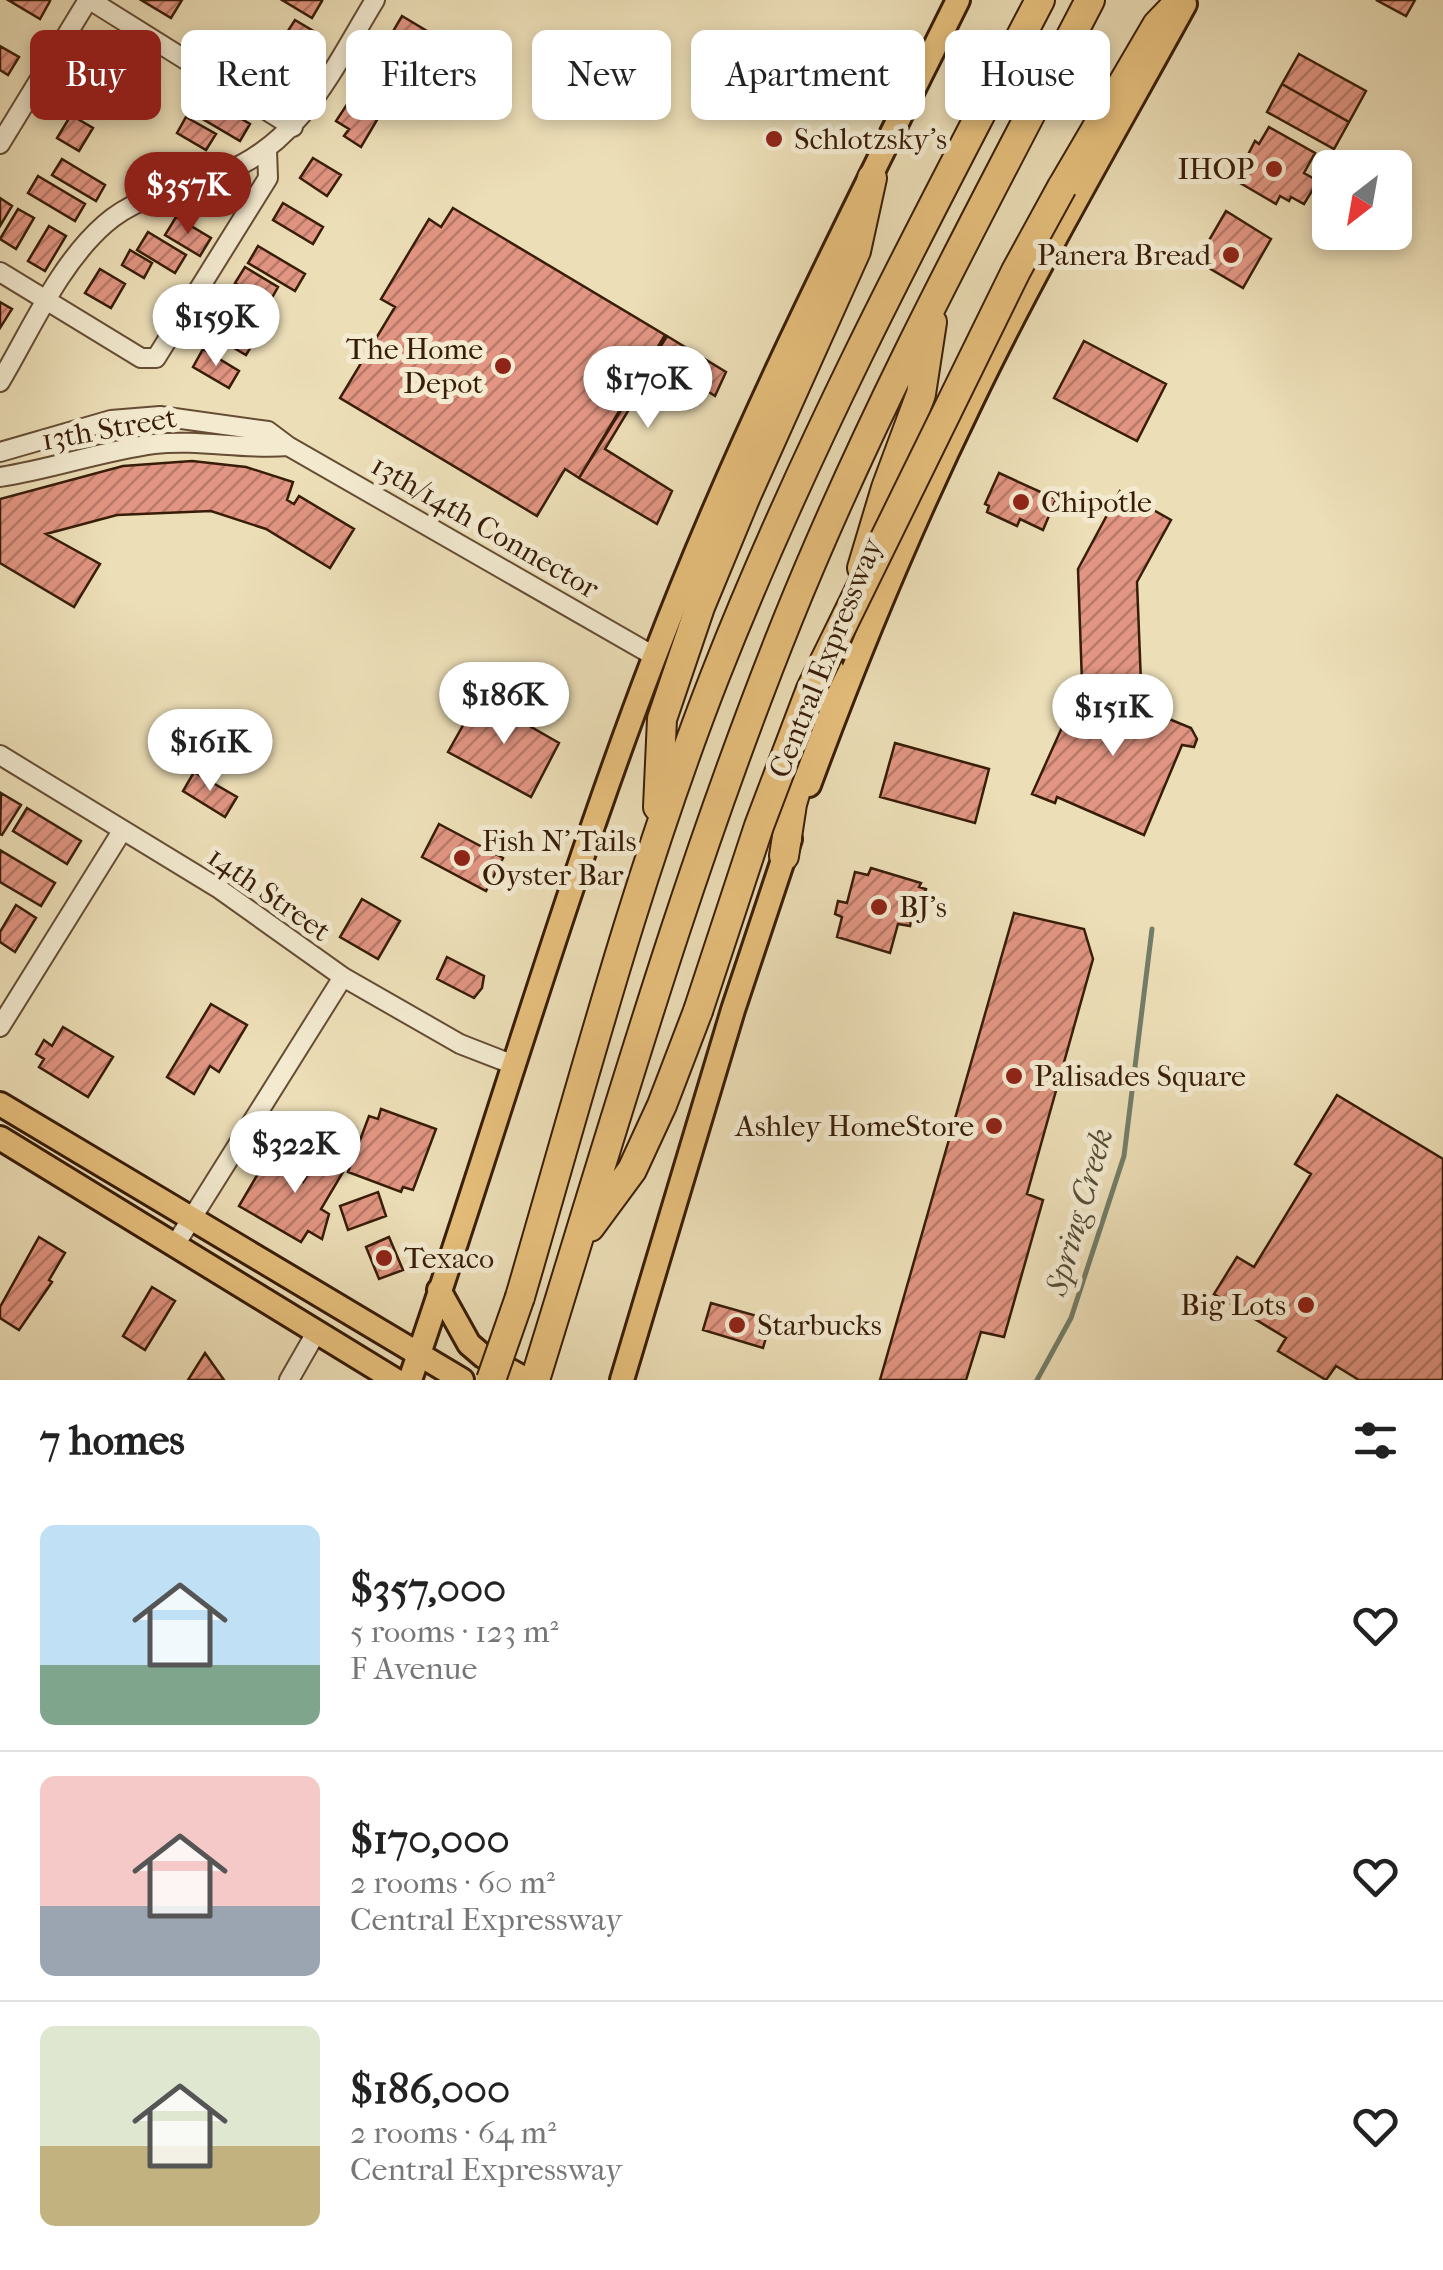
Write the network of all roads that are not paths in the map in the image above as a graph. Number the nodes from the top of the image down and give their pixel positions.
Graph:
1 (89, 0) edge
2 (375, 0) edge
3 (958, 0) edge
4 (1040, 0) edge
5 (1090, 0) edge
6 (1184, 0) edge
7 (293, 127) junction
8 (0, 144) edge
9 (267, 150) junction
10 (872, 178) junction
11 (0, 272) edge
12 (936, 295) junction
13 (48, 302) junction
14 (0, 382) edge
15 (288, 446) junction
16 (0, 452) edge
17 (0, 477) edge
18 (654, 656) junction
19 (0, 756) edge
20 (122, 831) junction
21 (657, 833) junction
22 (784, 856) junction
23 (343, 977) junction
24 (0, 1028) edge
25 (514, 1065) junction
26 (0, 1104) edge
27 (0, 1138) edge
28 (49, 1168) junction
29 (104, 1168) junction
30 (190, 1221) junction
31 (577, 1244) junction
32 (176, 1245) junction
33 (439, 1290) junction
34 (317, 1331) junction
35 (419, 1354) junction
36 (630, 1356) junction
37 (289, 1380) edge
38 (395, 1380) edge
39 (410, 1380) edge
40 (462, 1380) edge
41 (491, 1380) edge
42 (527, 1380) edge
43 (534, 1380) edge
44 (603, 1380) edge
45 (622, 1380) edge

1 - 7 street
1 - 8 street
2 - 7 street
3 - 10 main road
4 - 21 highway
5 - 12 highway, Central Expressway
6 - 22 main road, Central Expressway
6 - 31 highway, bridge
7 - 9 street
9 - 13 street
9 - 13 street, 13th Street
10 - 18 main road
10 - 21 highway
11 - 13 street, 13th Street
12 - 22 highway
12 - 31 highway, Central Expressway
13 - 14 street
15 - 16 street, 13th Street
15 - 17 street, 13th Street
15 - 18 street, 13th/14th Connector
18 - 25 main road
19 - 20 street, 14th Street
20 - 23 street, 14th Street
20 - 24 street
21 - 41 highway, bridge
22 - 36 main road, Central Expressway
23 - 25 street, 14th Street
23 - 30 street
25 - 33 main road
26 - 29 main road
27 - 28 main road
28 - 29 main road
28 - 32 main road
29 - 30 main road
30 - 32 street
30 - 35 main road
31 - 43 highway, Central Expressway
32 - 34 main road
33 - 35 main road
33 - 42 main road
34 - 37 street
34 - 38 main road
35 - 39 main road
35 - 40 main road
36 - 44 main road
36 - 45 main road, Central Expressway

